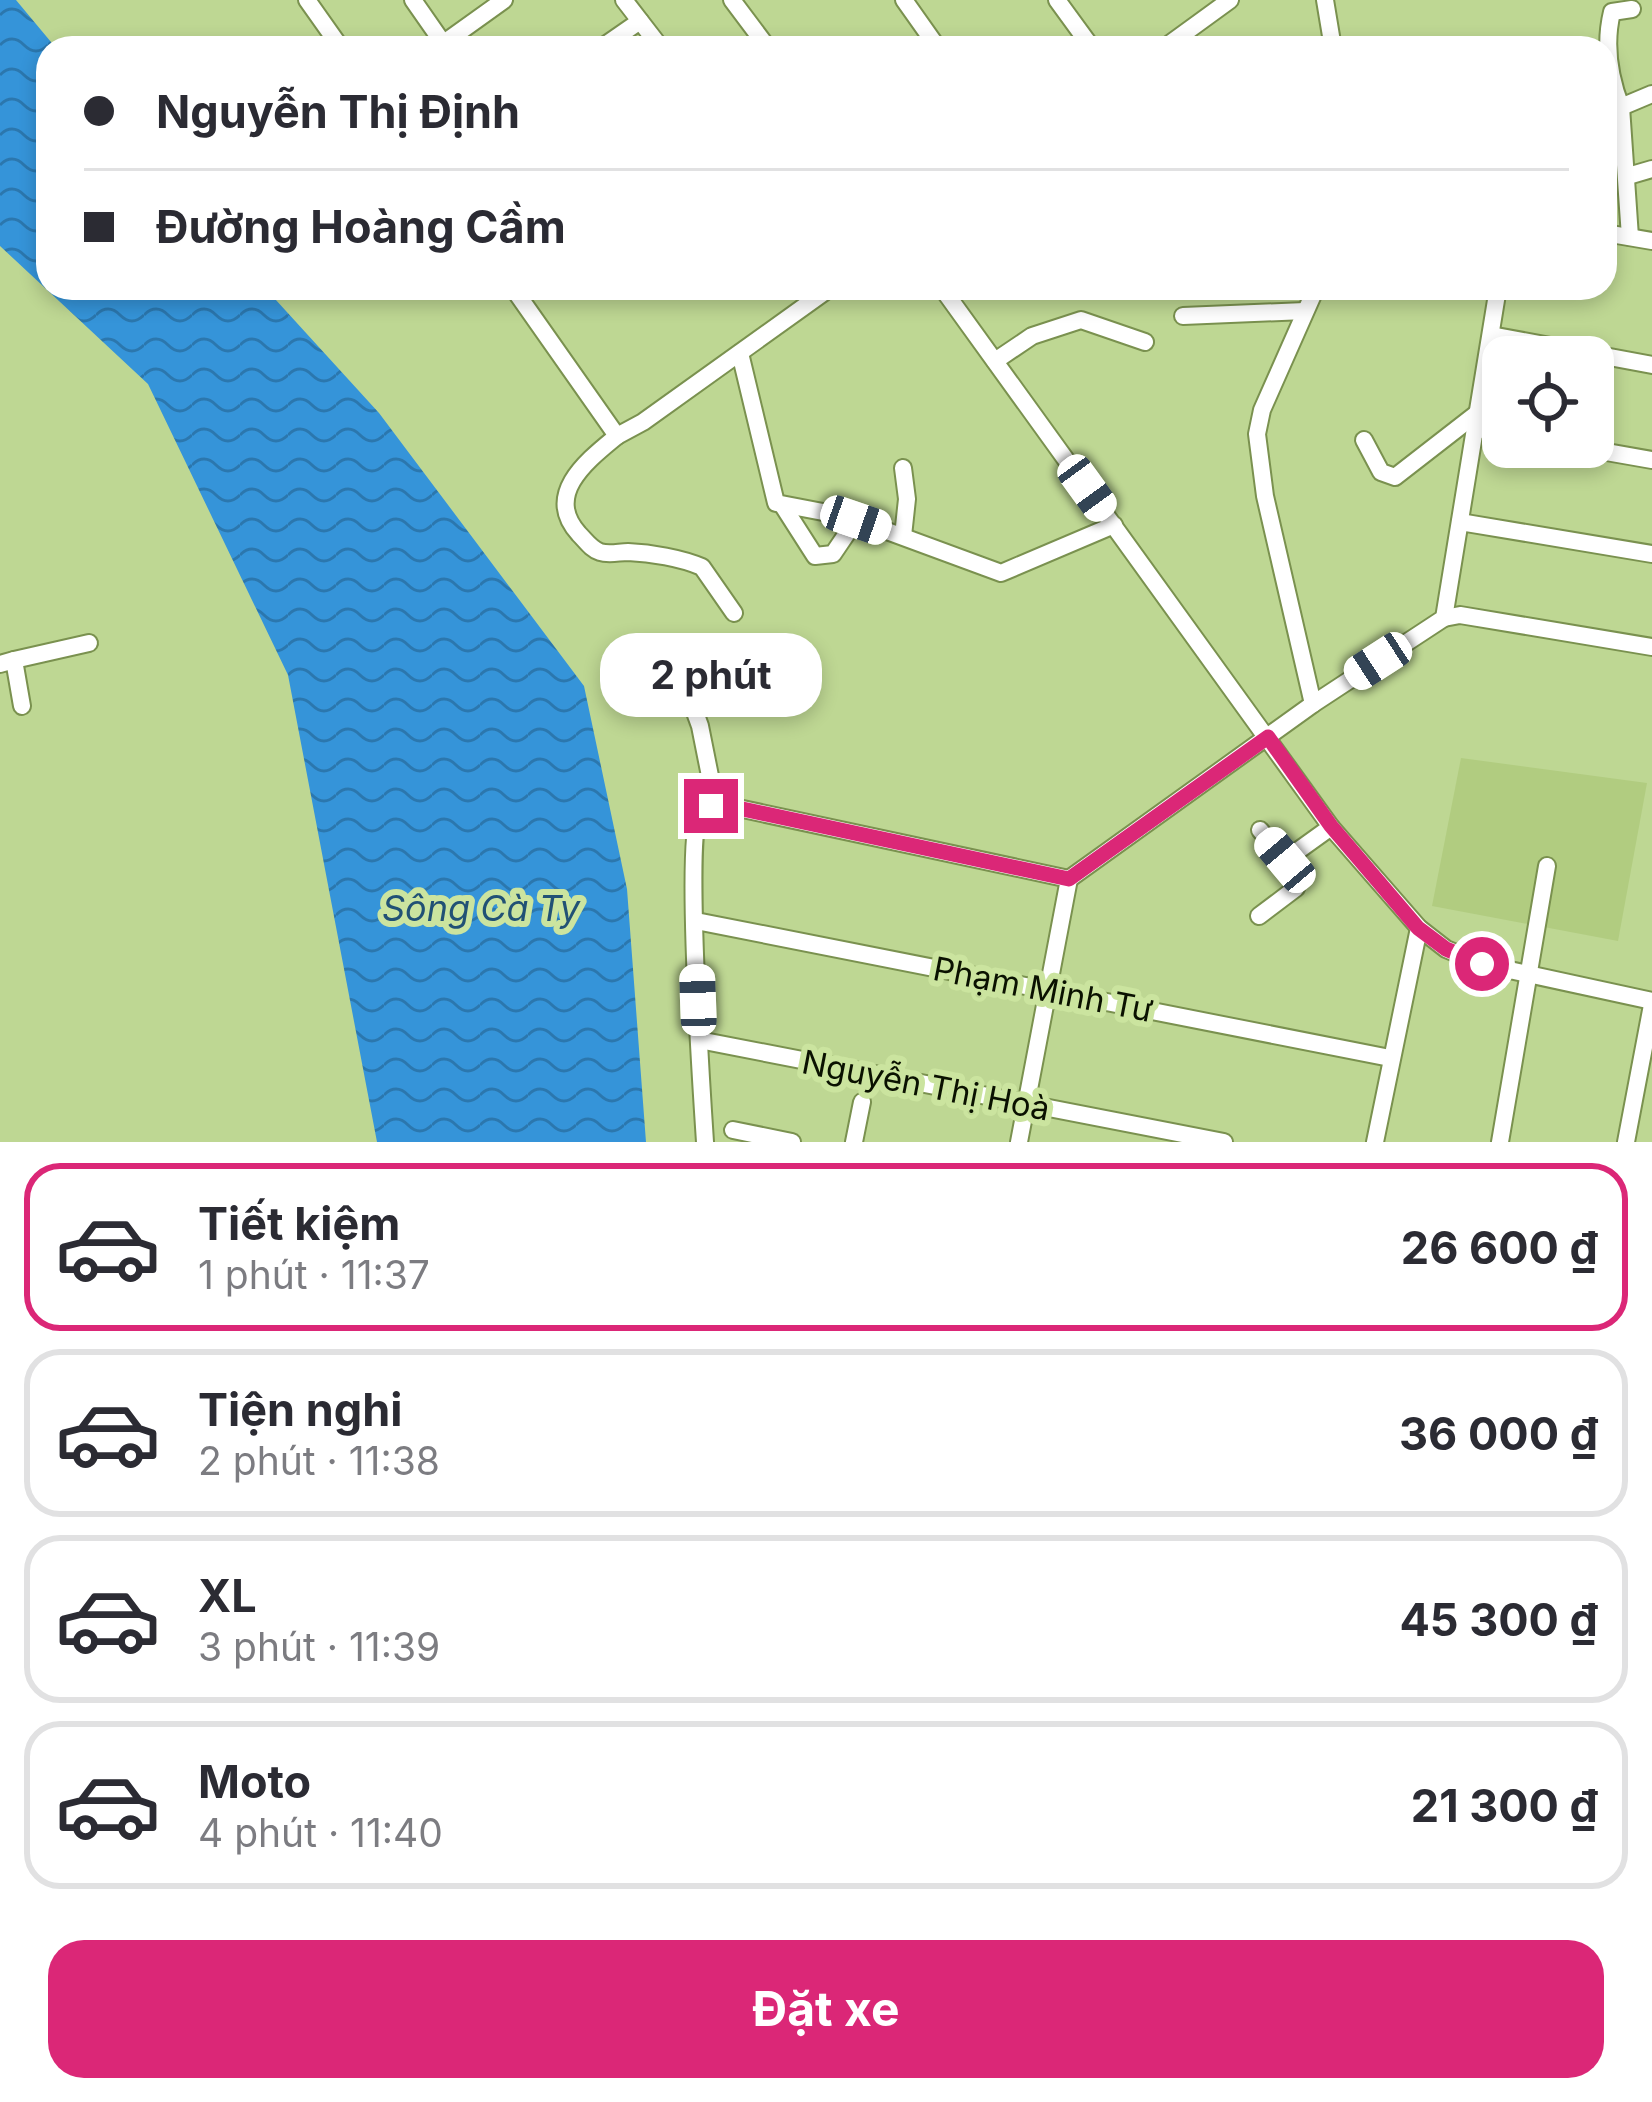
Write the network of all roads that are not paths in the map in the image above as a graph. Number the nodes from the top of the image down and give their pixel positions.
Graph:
1 (307, 0) edge
2 (413, 0) edge
3 (505, 0) edge
4 (624, 0) edge
5 (732, 0) edge
6 (904, 0) edge
7 (1057, 0) edge
8 (1325, 0) edge
9 (1220, 3) edge
10 (1632, 9) dead end
11 (640, 21) junction
12 (332, 36) edge
13 (434, 36) edge
14 (454, 36) edge
15 (618, 36) edge
16 (652, 36) edge
17 (759, 36) edge
18 (930, 36) edge
19 (1083, 36) edge
20 (1179, 36) edge
21 (1331, 36) edge
22 (1608, 36) edge
23 (1652, 94) edge
24 (1617, 108) edge
25 (1617, 128) edge
26 (1652, 169) edge
27 (1628, 176) junction
28 (1617, 234) edge
29 (1630, 237) junction
30 (1652, 241) edge
31 (521, 300) edge
32 (813, 300) edge
33 (951, 300) edge
34 (1310, 300) edge
35 (1495, 300) edge
36 (1305, 310) junction
37 (1184, 316) dead end
38 (1491, 335) junction
39 (1145, 342) dead end
40 (740, 353) junction
41 (995, 362) junction
42 (1652, 364) edge
43 (1479, 420) junction
44 (1482, 422) edge
45 (617, 436) junction
46 (1364, 440) dead end
47 (1614, 453) edge
48 (1652, 460) edge
49 (902, 468) dead end
50 (783, 506) junction
51 (856, 520) junction
52 (1460, 522) junction
53 (1114, 525) junction
54 (902, 536) junction
55 (1652, 554) edge
56 (734, 613) dead end
57 (1444, 618) junction
58 (89, 643) dead end
59 (1652, 647) edge
60 (645, 653) dead end
61 (7, 662) edge
62 (1312, 704) junction
63 (22, 706) dead end
64 (1268, 737) junction
65 (716, 806) junction
66 (1331, 826) junction
67 (1260, 830) dead end
68 (1285, 860) junction
69 (1547, 866) dead end
70 (1069, 879) junction
71 (1259, 916) dead end
72 (696, 921) junction
73 (1418, 928) junction
74 (1531, 977) junction
75 (1049, 991) junction
76 (1652, 1003) edge
77 (700, 1040) junction
78 (1390, 1058) junction
79 (862, 1102) dead end
80 (1027, 1105) junction
81 (733, 1130) dead end
82 (705, 1142) edge
83 (792, 1142) edge
84 (854, 1142) edge
85 (1019, 1142) edge
86 (1224, 1142) edge
87 (1376, 1142) edge
88 (1500, 1142) edge
89 (1626, 1142) edge

1 - 12 street
2 - 13 street
3 - 14 street
4 - 11 street
5 - 17 street
6 - 18 street
7 - 19 street
8 - 21 street
9 - 20 street
10 - 22 street
11 - 15 street
11 - 16 street
23 - 24 street
25 - 27 street
26 - 27 street
27 - 29 street
28 - 29 street
29 - 30 street
31 - 45 street
32 - 40 street
33 - 41 street
34 - 36 street
35 - 38 street
36 - 37 street
36 - 62 street
38 - 42 street
38 - 43 street
39 - 41 street
40 - 45 street
40 - 50 street
41 - 53 street
43 - 44 street
43 - 46 street
43 - 52 street
45 - 56 street
47 - 48 street
49 - 54 street
50 - 51 street
50 - 51 street
51 - 54 street
52 - 55 street
52 - 57 street
53 - 54 street
53 - 64 street
57 - 59 street
57 - 62 street
58 - 61 street
60 - 65 street
61 - 63 street
62 - 64 street
64 - 66 street
64 - 70 street
65 - 70 street
65 - 72 street
66 - 68 street
66 - 73 street
67 - 68 street
68 - 71 street
69 - 74 street
70 - 75 street
72 - 75 street, Phạm Minh Tư
72 - 77 street
73 - 74 street
73 - 78 street
74 - 76 street
74 - 88 street
75 - 78 street, Phạm Minh Tư
75 - 80 street
76 - 89 street
77 - 80 street, Nguyễn Thị Hoà
77 - 82 street
78 - 87 street
79 - 84 street
80 - 85 street
80 - 86 street, Nguyễn Thị Hoà
81 - 83 street

